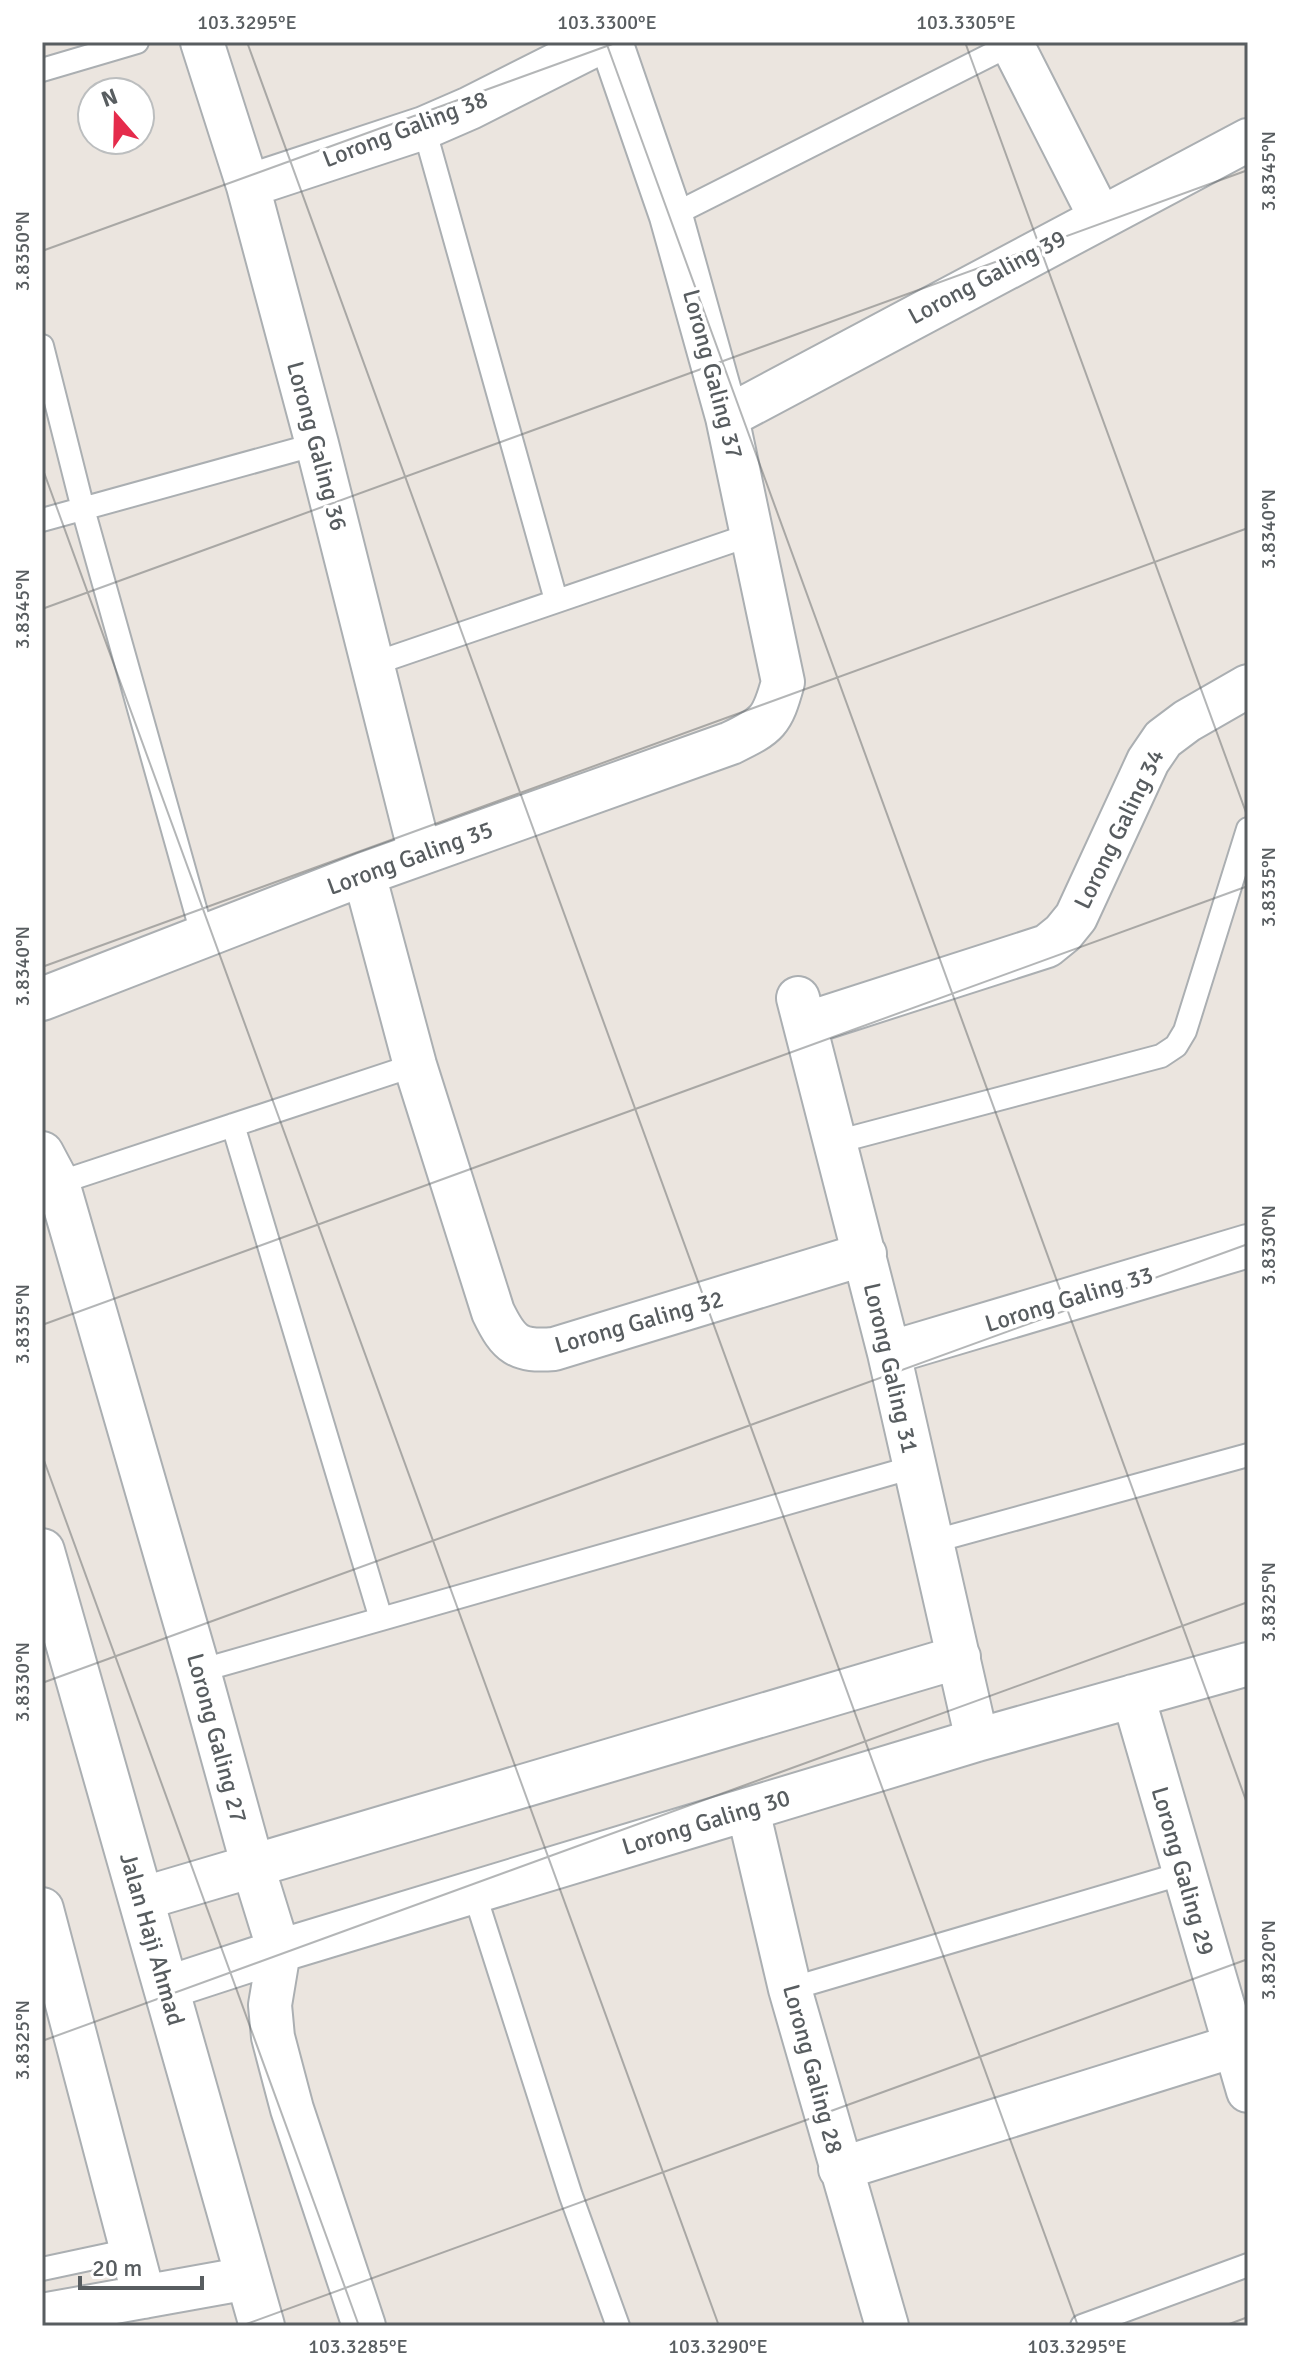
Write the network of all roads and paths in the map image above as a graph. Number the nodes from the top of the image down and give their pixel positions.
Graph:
1 (137, 42) edge
2 (202, 42) edge
3 (601, 42) edge
4 (611, 42) edge
5 (1012, 43) edge
6 (42, 70) edge
7 (424, 128) junction
8 (1248, 140) edge
9 (248, 186) junction
10 (671, 216) junction
11 (1100, 217) junction
12 (42, 346) edge
13 (727, 417) junction
14 (317, 444) junction
15 (83, 509) junction
16 (42, 520) edge
17 (753, 534) junction
18 (556, 600) junction
19 (373, 664) junction
20 (1248, 686) edge
21 (775, 713) joint
22 (1248, 829) edge
23 (420, 853) junction
24 (364, 874) junction
25 (203, 937) junction
26 (42, 999) edge
27 (802, 1011) joint
28 (415, 1065) junction
29 (233, 1125) junction
30 (836, 1142) junction
31 (50, 1168) edge
32 (1248, 1246) edge
33 (865, 1254) junction
34 (889, 1353) junction
35 (1248, 1455) edge
36 (915, 1469) junction
37 (931, 1542) junction
38 (42, 1551) edge
39 (381, 1619) junction
40 (959, 1657) junction
41 (1248, 1664) edge
42 (199, 1671) junction
43 (1133, 1696) junction
44 (977, 1740) junction
45 (748, 1810) junction
46 (253, 1867) junction
47 (1184, 1873) junction
48 (474, 1892) junction
49 (141, 1899) junction
50 (42, 1909) edge
51 (279, 1951) junction
52 (166, 1988) junction
53 (790, 1989) junction
54 (1234, 2046) junction
55 (1248, 2091) edge
56 (840, 2169) junction
57 (131, 2250) junction
58 (1248, 2265) edge
59 (42, 2269) edge
60 (248, 2278) junction
61 (144, 2297) junction
62 (42, 2315) edge
63 (262, 2326) edge
64 (364, 2326) edge
65 (618, 2326) edge
66 (887, 2326) edge
67 (1082, 2326) edge

1 - 6 lane
2 - 9 street, Lorong Galing 36
3 - 7 street, Lorong Galing 38
4 - 10 street, Lorong Galing 37
5 - 10 lane
5 - 11 street
7 - 9 street, Lorong Galing 38
7 - 18 lane
8 - 11 street, Lorong Galing 39
9 - 14 street, Lorong Galing 36
10 - 13 street, Lorong Galing 37
11 - 13 street, Lorong Galing 39
12 - 15 lane
13 - 17 street, Lorong Galing 37
14 - 15 lane
14 - 19 street, Lorong Galing 36
15 - 16 lane
15 - 25 lane
17 - 18 lane
17 - 21 street, Lorong Galing 37
18 - 19 lane
19 - 23 street, Lorong Galing 36
20 - 27 street, Lorong Galing 34
21 - 23 street, Lorong Galing 35
22 - 30 lane
23 - 24 street, Lorong Galing 35
24 - 25 street, Lorong Galing 35
24 - 28 street, Lorong Galing 32
25 - 26 street, Lorong Galing 35
27 - 30 street, Lorong Galing 31
28 - 29 lane
28 - 33 street, Lorong Galing 32
29 - 31 lane
29 - 39 lane
30 - 33 street, Lorong Galing 31
31 - 42 street, Lorong Galing 27
32 - 34 street, Lorong Galing 33
33 - 34 street, Lorong Galing 31
34 - 36 street, Lorong Galing 31
35 - 37 lane
36 - 37 street, Lorong Galing 31
36 - 39 lane
37 - 40 street, Lorong Galing 31
38 - 49 street, Jalan Haji Ahmad
39 - 42 lane
40 - 44 street, Lorong Galing 31
40 - 46 street
41 - 43 street, Lorong Galing 30
42 - 46 street, Lorong Galing 27
43 - 44 street, Lorong Galing 30
43 - 47 street, Lorong Galing 29
44 - 45 street, Lorong Galing 30
45 - 48 street, Lorong Galing 30
45 - 53 street, Lorong Galing 28
46 - 49 street
46 - 51 street, Lorong Galing 27
47 - 53 lane
47 - 54 street, Lorong Galing 29
48 - 51 street, Lorong Galing 30
48 - 65 lane
49 - 52 street, Jalan Haji Ahmad
50 - 57 street
51 - 52 street, Lorong Galing 30
51 - 64 street, Lorong Galing 27
52 - 60 street, Jalan Haji Ahmad
53 - 56 street, Lorong Galing 28
54 - 55 street, Lorong Galing 29
54 - 56 street
56 - 66 street, Lorong Galing 28
57 - 59 lane
57 - 61 street
58 - 67 lane
60 - 61 street
60 - 63 street, Jalan Haji Ahmad
61 - 62 street

